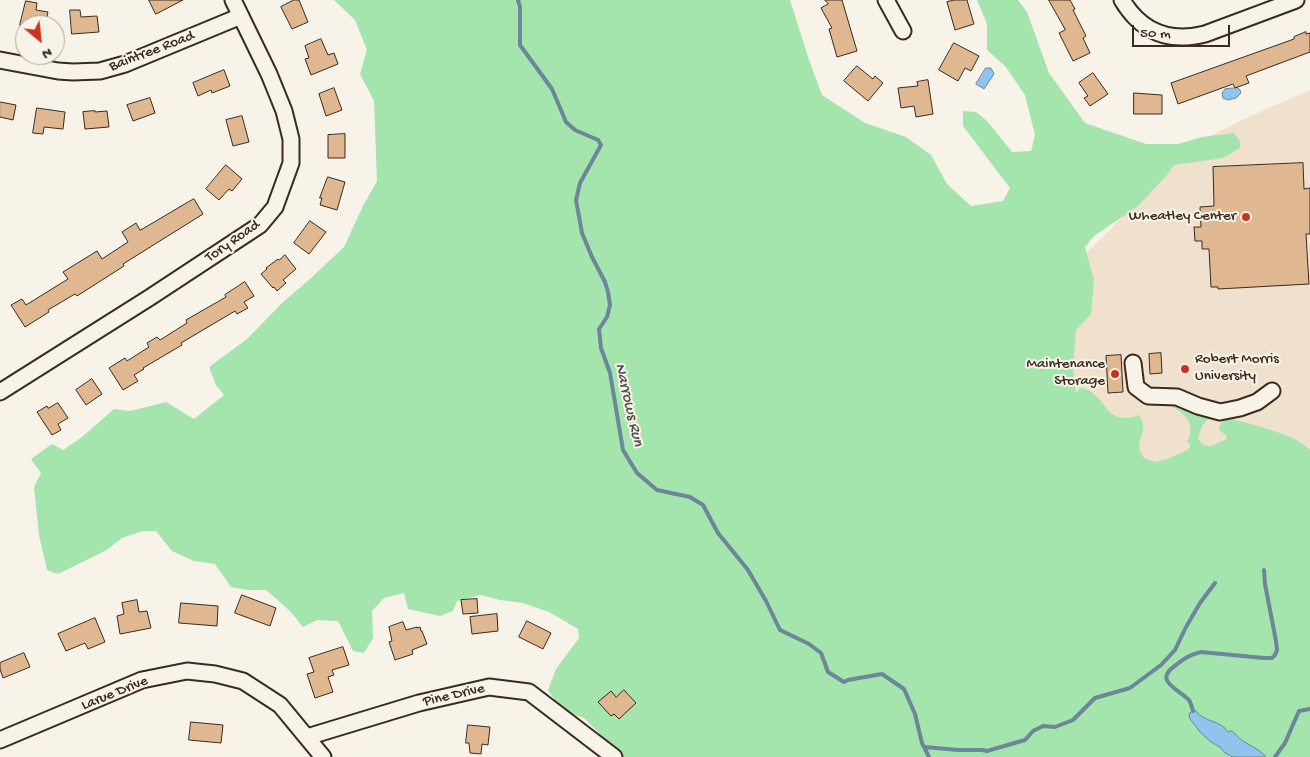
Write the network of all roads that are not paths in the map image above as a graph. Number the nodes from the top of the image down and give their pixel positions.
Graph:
1 (233, 0) edge
2 (886, 0) edge
3 (1122, 0) edge
4 (1296, 0) edge
5 (241, 16) junction
6 (903, 31) dead end
7 (0, 60) edge
8 (1133, 363) dead end
9 (1272, 391) dead end
10 (0, 392) edge
11 (308, 738) junction
12 (0, 740) edge
13 (323, 757) edge
14 (614, 757) edge

1 - 5 street, Tory Road
2 - 6 street
3 - 4 street
5 - 7 street, Baintree Road
5 - 10 street, Tory Road
8 - 9 street
11 - 12 street, Larue Drive
11 - 13 street, Larue Drive
11 - 14 street, Pine Drive

